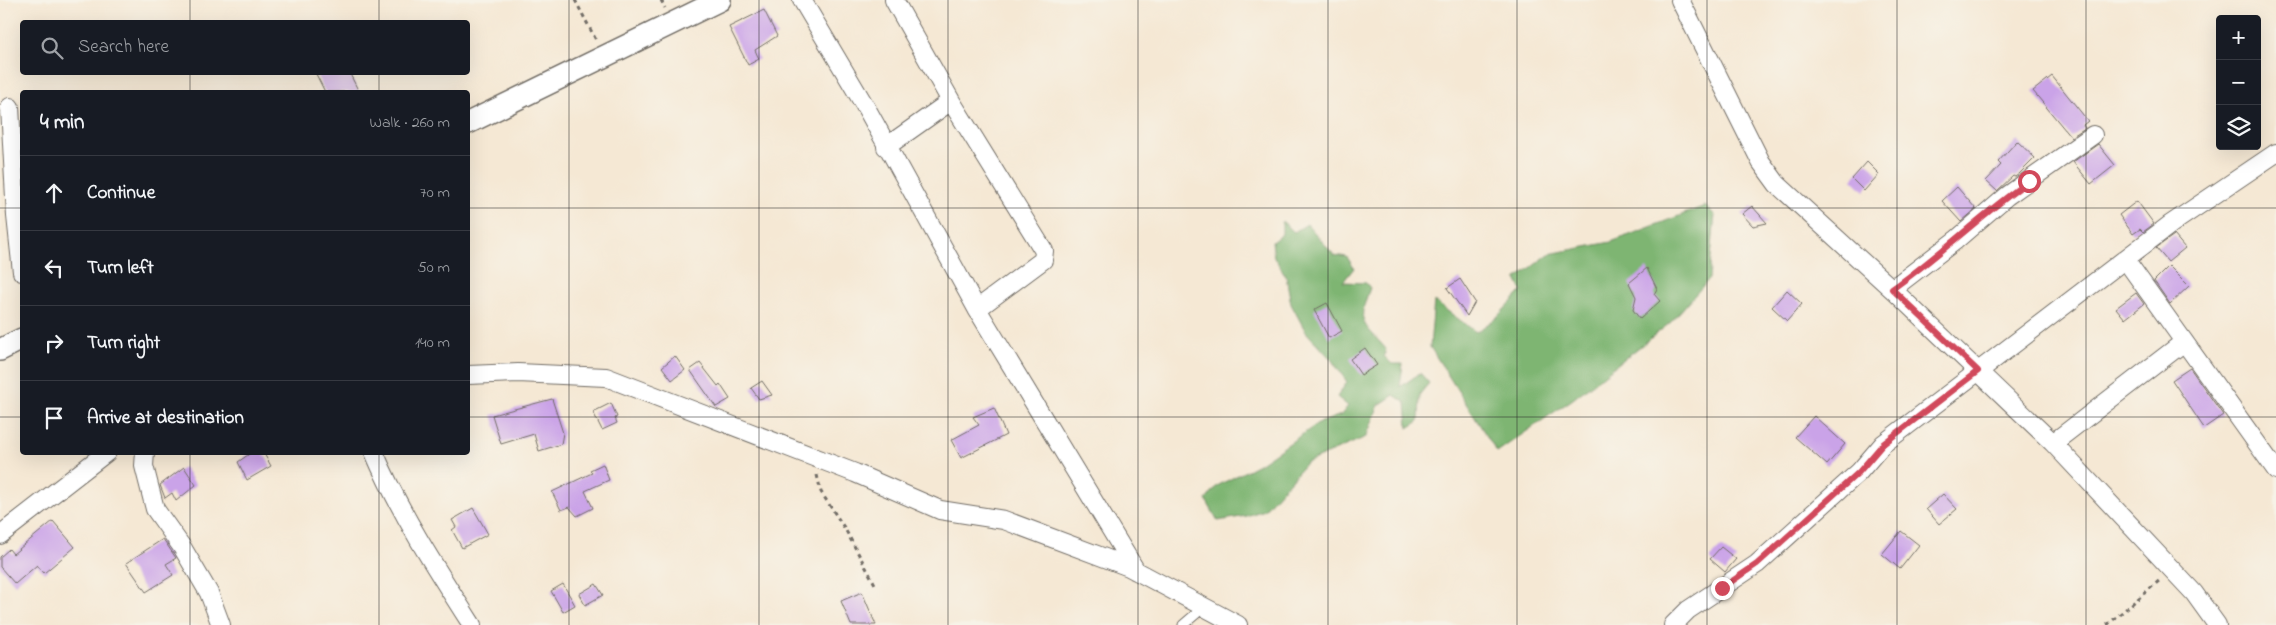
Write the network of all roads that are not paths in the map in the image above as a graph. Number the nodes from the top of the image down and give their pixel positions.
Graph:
1 (720, 0) edge
2 (802, 0) edge
3 (894, 0) edge
4 (1680, 0) edge
5 (951, 101) junction
6 (10, 107) dead end
7 (470, 122) edge
8 (2092, 136) dead end
9 (886, 148) junction
10 (2276, 153) edge
11 (20, 253) edge
12 (2125, 259) junction
13 (1892, 289) junction
14 (977, 309) junction
15 (20, 340) edge
16 (2184, 342) junction
17 (0, 350) edge
18 (1978, 371) junction
19 (470, 375) edge
20 (2053, 443) junction
21 (103, 455) edge
22 (145, 455) edge
23 (375, 455) edge
24 (2276, 470) edge
25 (0, 535) edge
26 (1136, 571) junction
27 (1204, 607) junction
28 (220, 625) edge
29 (472, 625) edge
30 (1183, 625) edge
31 (1238, 625) edge
32 (1673, 625) edge
33 (2217, 625) edge

1 - 7 street
2 - 9 street
3 - 5 street
4 - 13 street
5 - 9 street
5 - 14 street
6 - 11 street
8 - 13 street
9 - 14 street
10 - 12 street
12 - 16 street
12 - 18 street
13 - 18 street
14 - 26 street
15 - 17 street
16 - 20 street
16 - 24 street
18 - 20 street
18 - 32 street
19 - 26 street
20 - 33 street
21 - 25 street
22 - 28 street
23 - 29 street
26 - 27 street
27 - 30 lane
27 - 31 street

